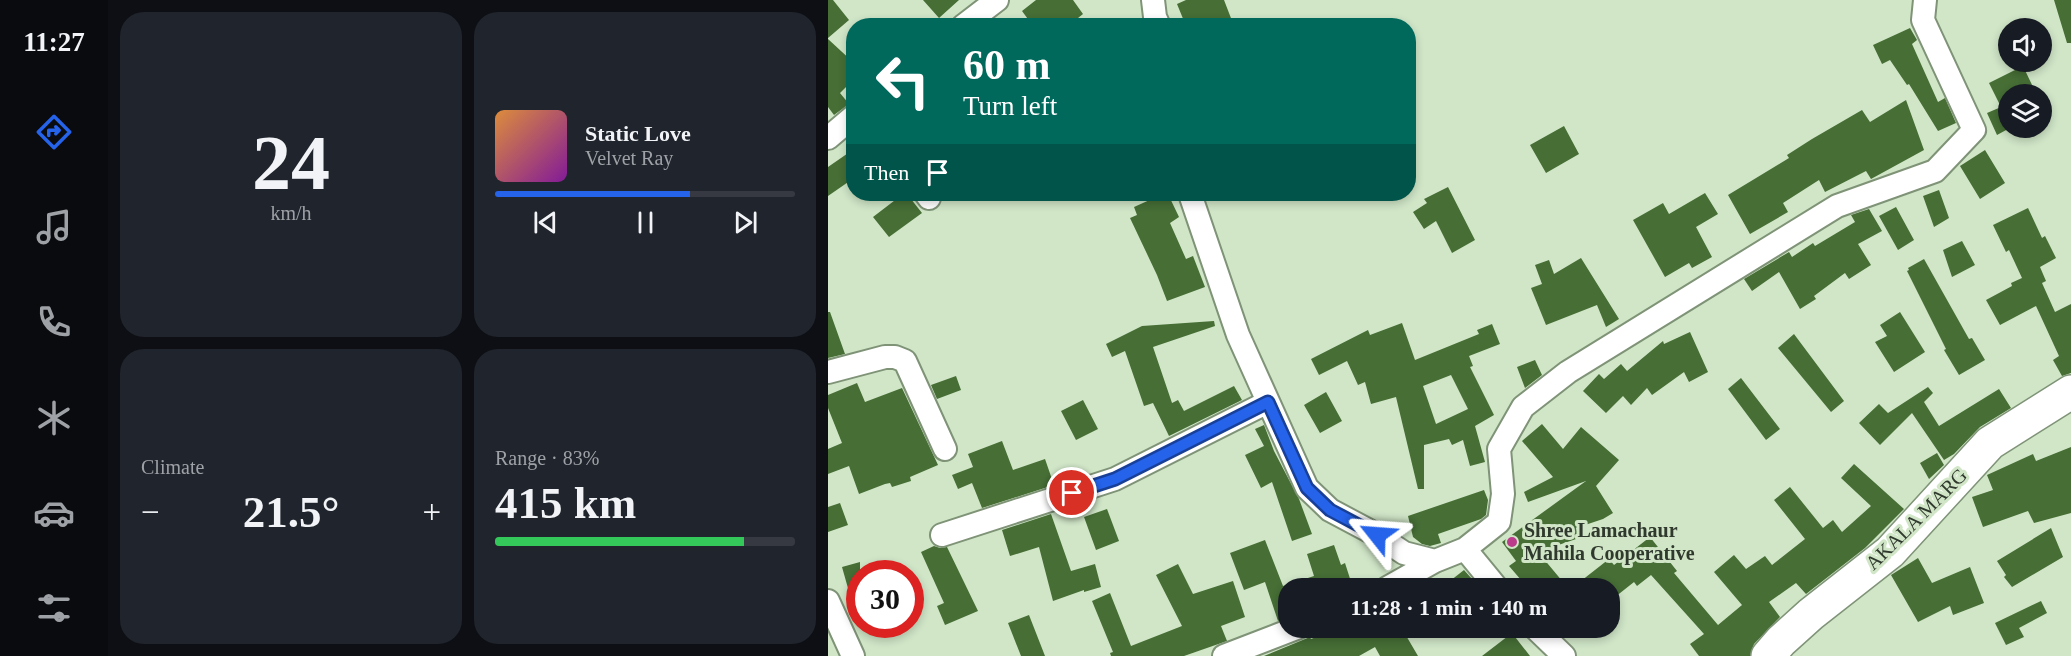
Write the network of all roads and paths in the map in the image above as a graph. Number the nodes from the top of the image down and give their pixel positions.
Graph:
1 (997, 0) edge
2 (1153, 0) edge
3 (1925, 0) edge
4 (973, 18) edge
5 (1156, 18) edge
6 (846, 123) edge
7 (828, 138) edge
8 (1192, 201) edge
9 (828, 372) edge
10 (2071, 392) edge
11 (1268, 402) junction
12 (945, 449) dead end
13 (942, 536) dead end
14 (1465, 549) junction
15 (1435, 561) junction
16 (1405, 578) edge
17 (1489, 578) edge
18 (828, 601) edge
19 (1278, 635) edge
20 (1545, 638) edge
21 (853, 656) edge
22 (1224, 656) edge
23 (1564, 656) edge
24 (1768, 656) edge

1 - 4 street
2 - 5 street
3 - 14 street
6 - 7 street
8 - 11 street
9 - 12 street
10 - 24 main road, AKALA MARG
11 - 13 street
11 - 15 street
14 - 15 street
14 - 17 street
15 - 16 street
18 - 21 street
19 - 22 street
20 - 23 street

